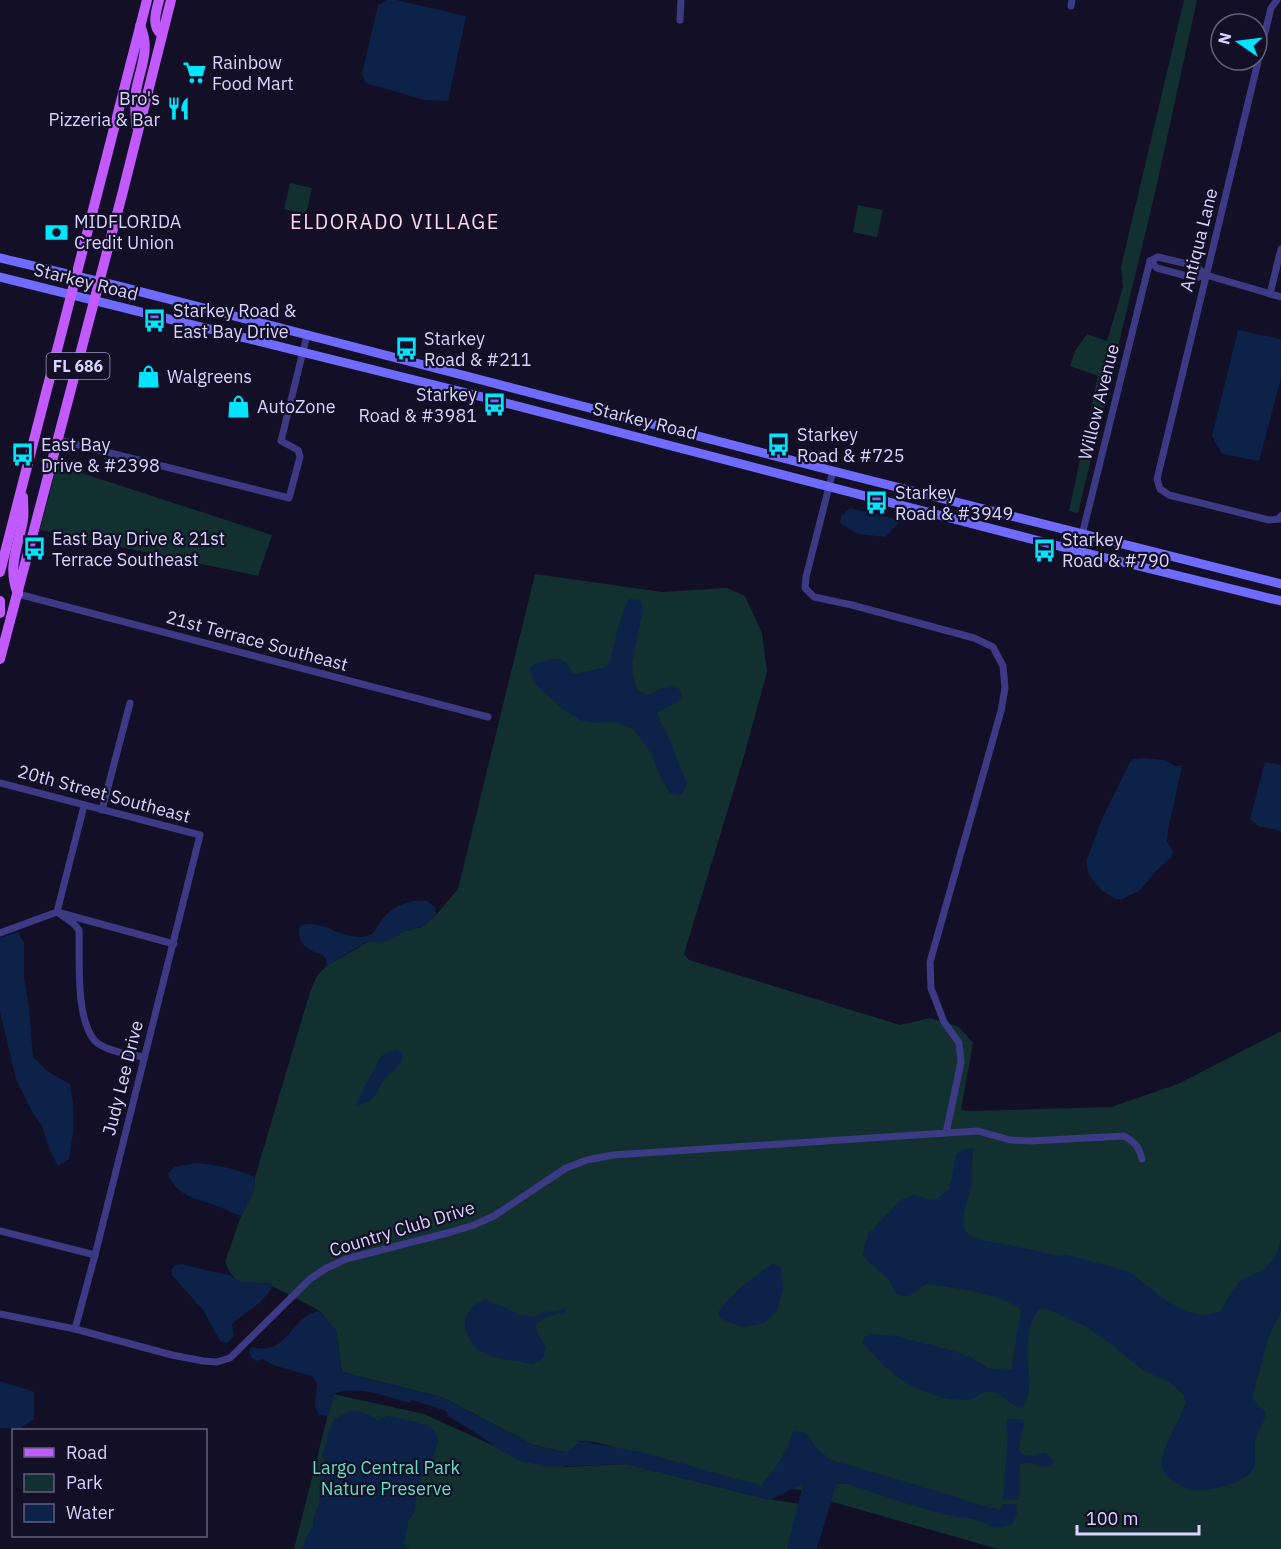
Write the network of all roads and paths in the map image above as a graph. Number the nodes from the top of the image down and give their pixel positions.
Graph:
1 (147, 0) edge
2 (159, 0) edge
3 (171, 0) edge
4 (681, 0) edge
5 (1277, 0) edge
6 (680, 20) dead end
7 (140, 26) junction
8 (162, 36) junction
9 (137, 134) junction
10 (1281, 249) edge
11 (0, 258) edge
12 (1150, 261) junction
13 (1206, 275) junction
14 (0, 277) edge
15 (76, 277) junction
16 (99, 282) junction
17 (1270, 294) junction
18 (72, 295) junction
19 (1281, 297) edge
20 (94, 300) junction
21 (307, 335) junction
22 (303, 353) junction
23 (58, 440) junction
24 (833, 471) junction
25 (23, 481) junction
26 (830, 486) junction
27 (1281, 516) edge
28 (1081, 534) junction
29 (1078, 551) junction
30 (0, 572) edge
31 (1281, 584) edge
32 (18, 594) junction
33 (0, 601) edge
34 (1281, 601) edge
35 (0, 613) edge
36 (0, 660) edge
37 (130, 703) dead end
38 (488, 717) dead end
39 (0, 783) edge
40 (84, 806) junction
41 (102, 810) junction
42 (200, 835) joint
43 (57, 912) junction
44 (0, 933) edge
45 (174, 944) junction
46 (144, 1057) junction
47 (946, 1133) junction
48 (1142, 1159) dead end
49 (0, 1232) edge
50 (96, 1255) junction
51 (0, 1314) edge
52 (75, 1329) junction

1 - 7 main road, FL 686
2 - 8 main road
3 - 8 main road, FL 686
4 - 6 street
5 - 13 street, Antiqua Lane
7 - 9 main road
7 - 15 main road, FL 686
8 - 9 main road, FL 686
9 - 16 main road, FL 686
10 - 17 street
11 - 15 main road, Starkey Road
12 - 13 street
12 - 13 street
12 - 28 street, Willow Avenue
13 - 17 street
13 - 27 street, Antiqua Lane
14 - 18 main road, Starkey Road
15 - 16 main road, Starkey Road
15 - 18 main road, FL 686
16 - 20 main road, FL 686
16 - 21 main road, Starkey Road
17 - 19 street
18 - 20 main road, Starkey Road
18 - 25 main road, FL 686
20 - 22 main road, Starkey Road
20 - 23 main road, FL 686
21 - 22 street
21 - 24 main road, Starkey Road
22 - 23 street
22 - 26 main road, Starkey Road
23 - 32 main road, FL 686
24 - 26 street
24 - 28 main road, Starkey Road
25 - 30 main road, FL 686
25 - 32 main road
26 - 29 main road, Starkey Road
26 - 47 street
28 - 29 street, Willow Avenue
28 - 31 main road, Starkey Road
29 - 34 main road, Starkey Road
32 - 36 main road, FL 686
32 - 38 street, 21st Terrace Southeast
33 - 35 main road
37 - 41 street
39 - 40 street, 20th Street Southeast
40 - 41 street, 20th Street Southeast
40 - 43 street
41 - 42 street, 20th Street Southeast
42 - 45 street, Judy Lee Drive
43 - 44 street
43 - 45 street
43 - 46 street
45 - 46 street, Judy Lee Drive
46 - 50 street, Judy Lee Drive
47 - 48 street, Country Club Drive
47 - 52 street, Country Club Drive
49 - 50 street
50 - 52 street, Judy Lee Drive
51 - 52 street, Country Club Drive

